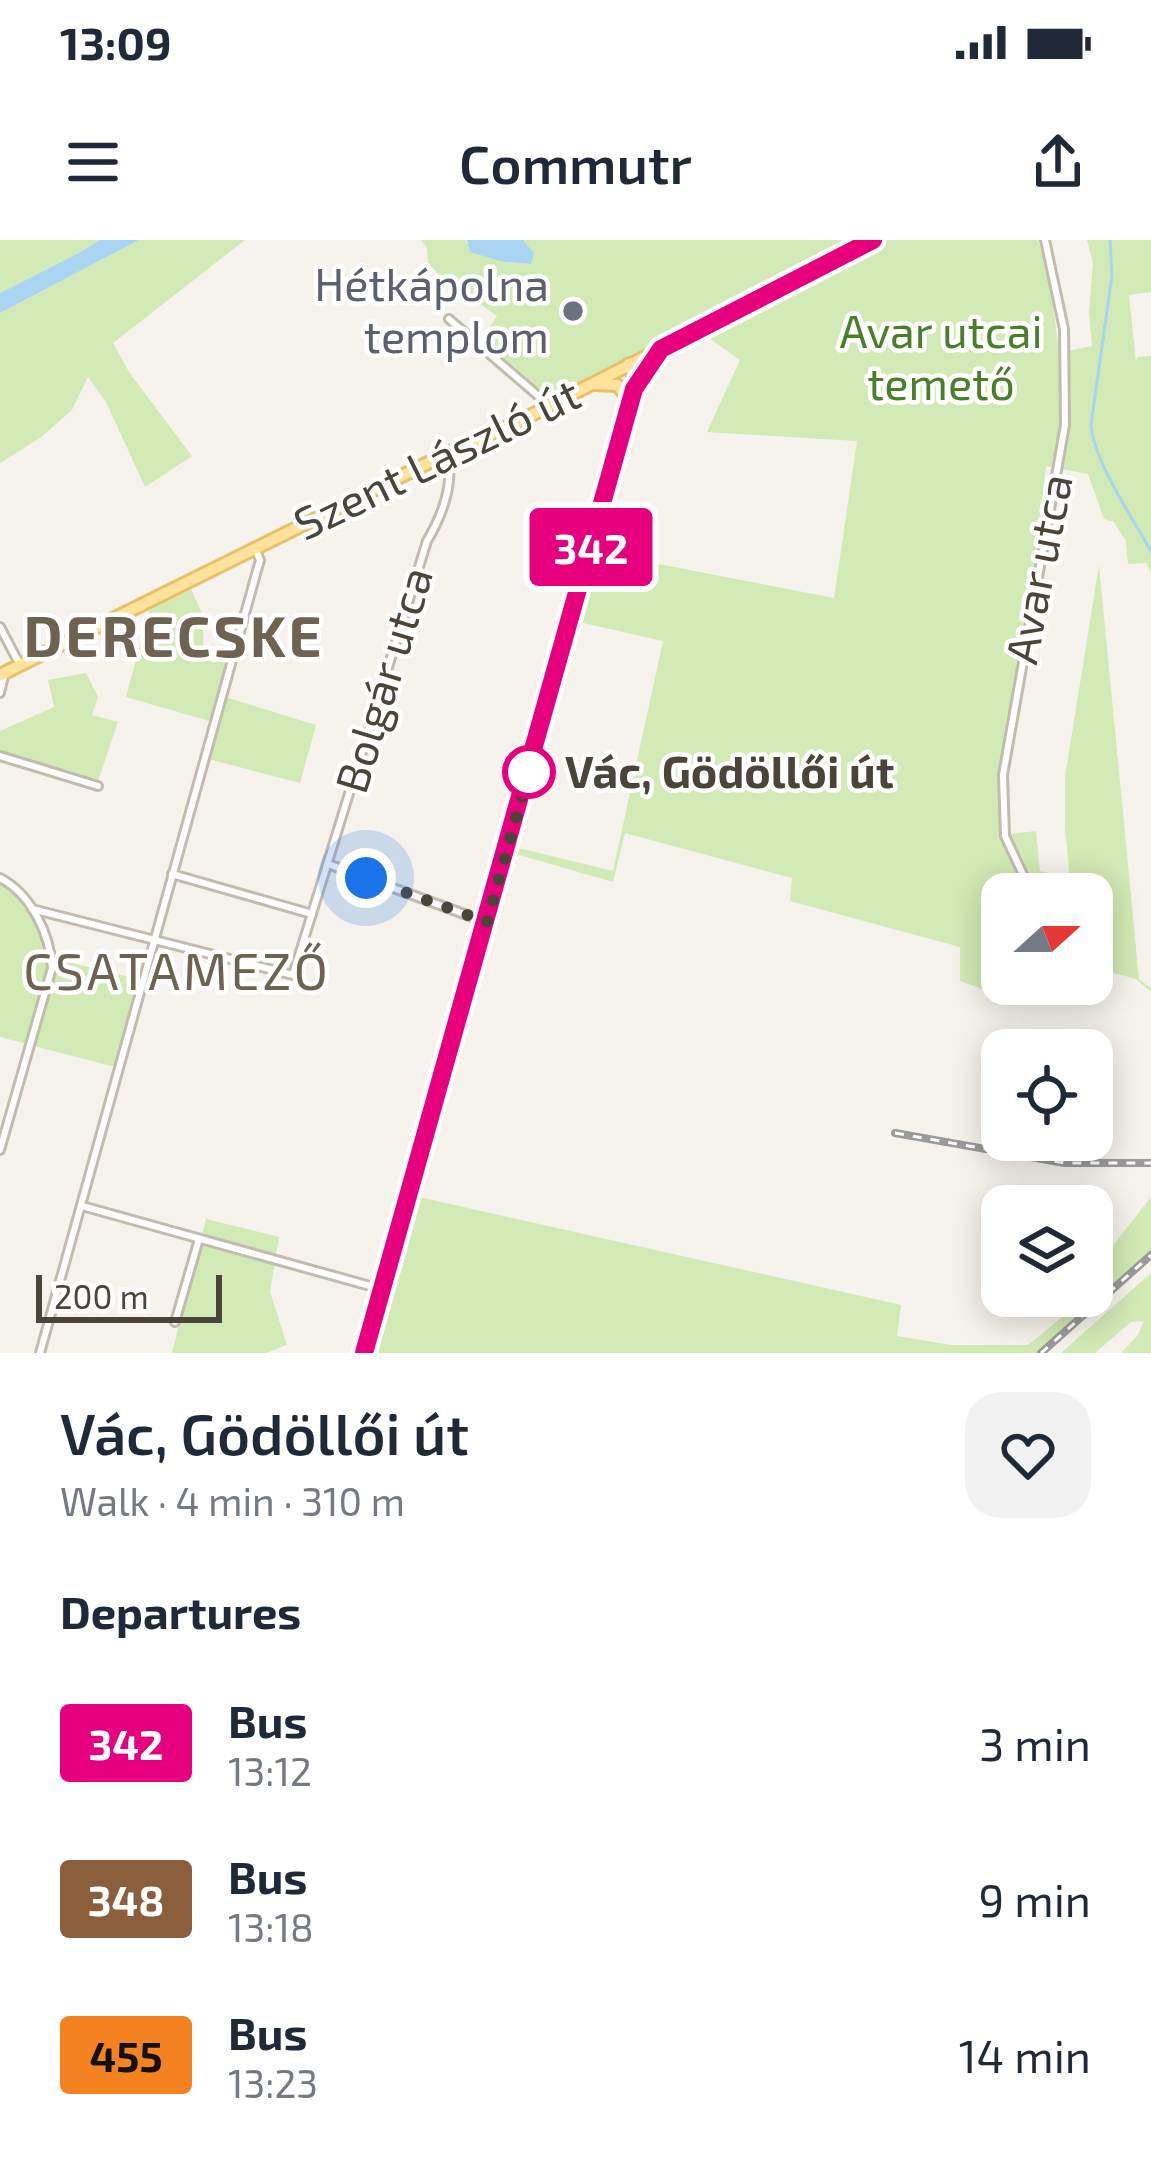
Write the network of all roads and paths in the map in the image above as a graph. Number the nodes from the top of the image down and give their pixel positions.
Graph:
1 (873, 240) edge
2 (1045, 240) edge
3 (449, 319) dead end
4 (661, 349) junction
5 (628, 364) junction
6 (592, 384) junction
7 (633, 395) junction
8 (550, 406) junction
9 (446, 454) junction
10 (255, 548) junction
11 (0, 627) edge
12 (20, 665) junction
13 (2, 674) edge
14 (0, 693) edge
15 (0, 756) edge
16 (98, 786) dead end
17 (328, 864) junction
18 (1022, 873) edge
19 (172, 874) junction
20 (0, 878) edge
21 (32, 909) junction
22 (312, 914) junction
23 (487, 922) junction
24 (153, 939) junction
25 (0, 1150) edge
26 (82, 1207) junction
27 (199, 1239) junction
28 (381, 1289) junction
29 (175, 1322) dead end
30 (40, 1353) edge
31 (364, 1353) edge

1 - 4 main road, Szent László út
2 - 18 street, Avar utca
3 - 8 street
4 - 5 main road, Szent László út
4 - 7 main road
5 - 6 main road, Szent László út
5 - 7 main road
6 - 7 main road
6 - 8 main road, Szent László út
7 - 23 main road
8 - 9 main road, Szent László út
9 - 10 main road, Szent László út
9 - 17 street, Bolgár utca
10 - 12 main road, Szent László út
10 - 19 street
11 - 12 street
12 - 13 main road, Szent László út
13 - 14 street
15 - 16 street
17 - 22 street, Bolgár utca
17 - 23 street
19 - 22 street
19 - 24 street
20 - 21 street
21 - 24 street
21 - 25 street
22 - 24 street, Bolgár utca
23 - 28 main road
24 - 26 street
26 - 27 street
26 - 30 street
27 - 28 street
27 - 29 street
28 - 31 main road

